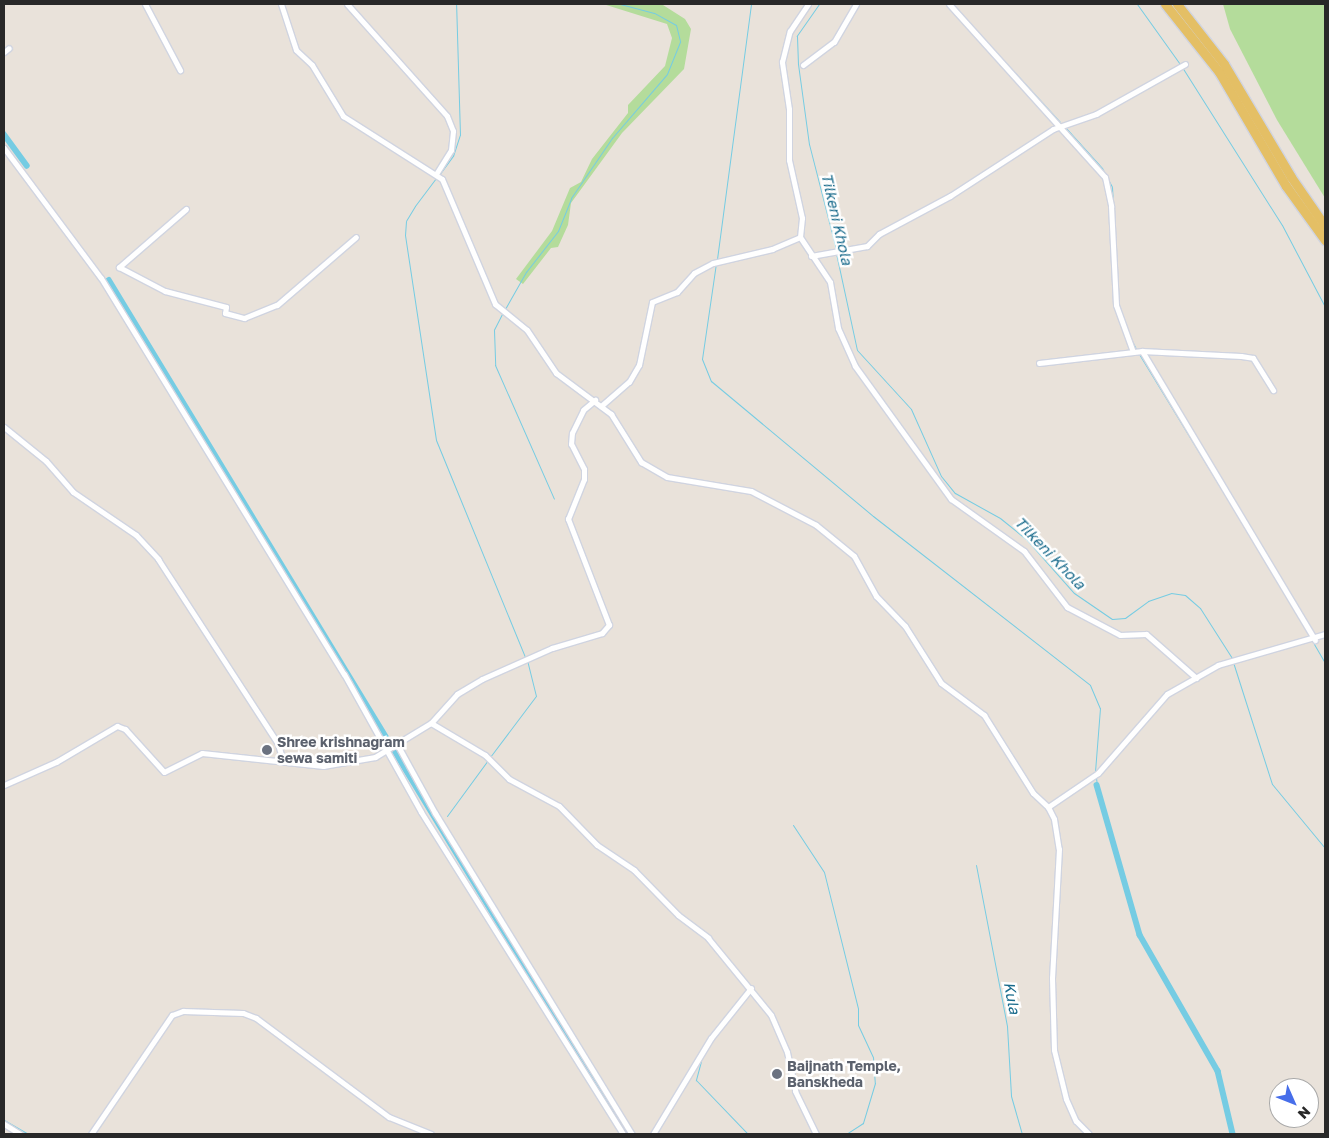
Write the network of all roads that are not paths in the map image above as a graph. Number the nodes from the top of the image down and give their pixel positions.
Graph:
1 (145, 4) edge
2 (281, 4) edge
3 (347, 4) edge
4 (808, 4) edge
5 (856, 4) edge
6 (949, 4) edge
7 (1165, 4) edge
8 (1177, 4) edge
9 (804, 65) dead end
10 (1183, 65) dead end
11 (180, 70) dead end
12 (1061, 126) junction
13 (4, 148) edge
14 (436, 174) junction
15 (186, 209) dead end
16 (1325, 226) edge
17 (356, 237) dead end
18 (800, 237) junction
19 (1325, 240) edge
20 (811, 256) junction
21 (1137, 351) junction
22 (1039, 363) dead end
23 (1273, 390) dead end
24 (595, 400) junction
25 (602, 406) junction
26 (4, 427) edge
27 (1325, 634) edge
28 (1315, 640) junction
29 (1196, 678) junction
30 (431, 723) junction
31 (398, 746) junction
32 (386, 752) junction
33 (283, 760) junction
34 (4, 785) edge
35 (1048, 807) junction
36 (751, 988) junction
37 (4, 1124) edge
38 (20, 1134) edge
39 (91, 1134) edge
40 (431, 1134) edge
41 (623, 1134) edge
42 (632, 1134) edge
43 (653, 1134) edge
44 (816, 1134) edge
45 (1089, 1134) edge

1 - 11 street
2 - 14 street
3 - 14 street
4 - 18 street
5 - 9 street
6 - 12 street
7 - 19 main road
8 - 16 main road
10 - 12 street
12 - 20 street
12 - 21 street
13 - 32 street
14 - 24 street
15 - 17 street
18 - 20 street
18 - 25 street
20 - 29 street
21 - 22 street
21 - 23 street
21 - 28 street
24 - 25 street
24 - 30 street
25 - 35 street
26 - 33 street
27 - 28 street
28 - 29 street
29 - 35 street
30 - 31 street
30 - 36 street
31 - 32 street
31 - 42 street
32 - 33 street
32 - 41 street
33 - 34 street
35 - 45 street
36 - 43 street
36 - 44 street
37 - 38 street
39 - 40 street

